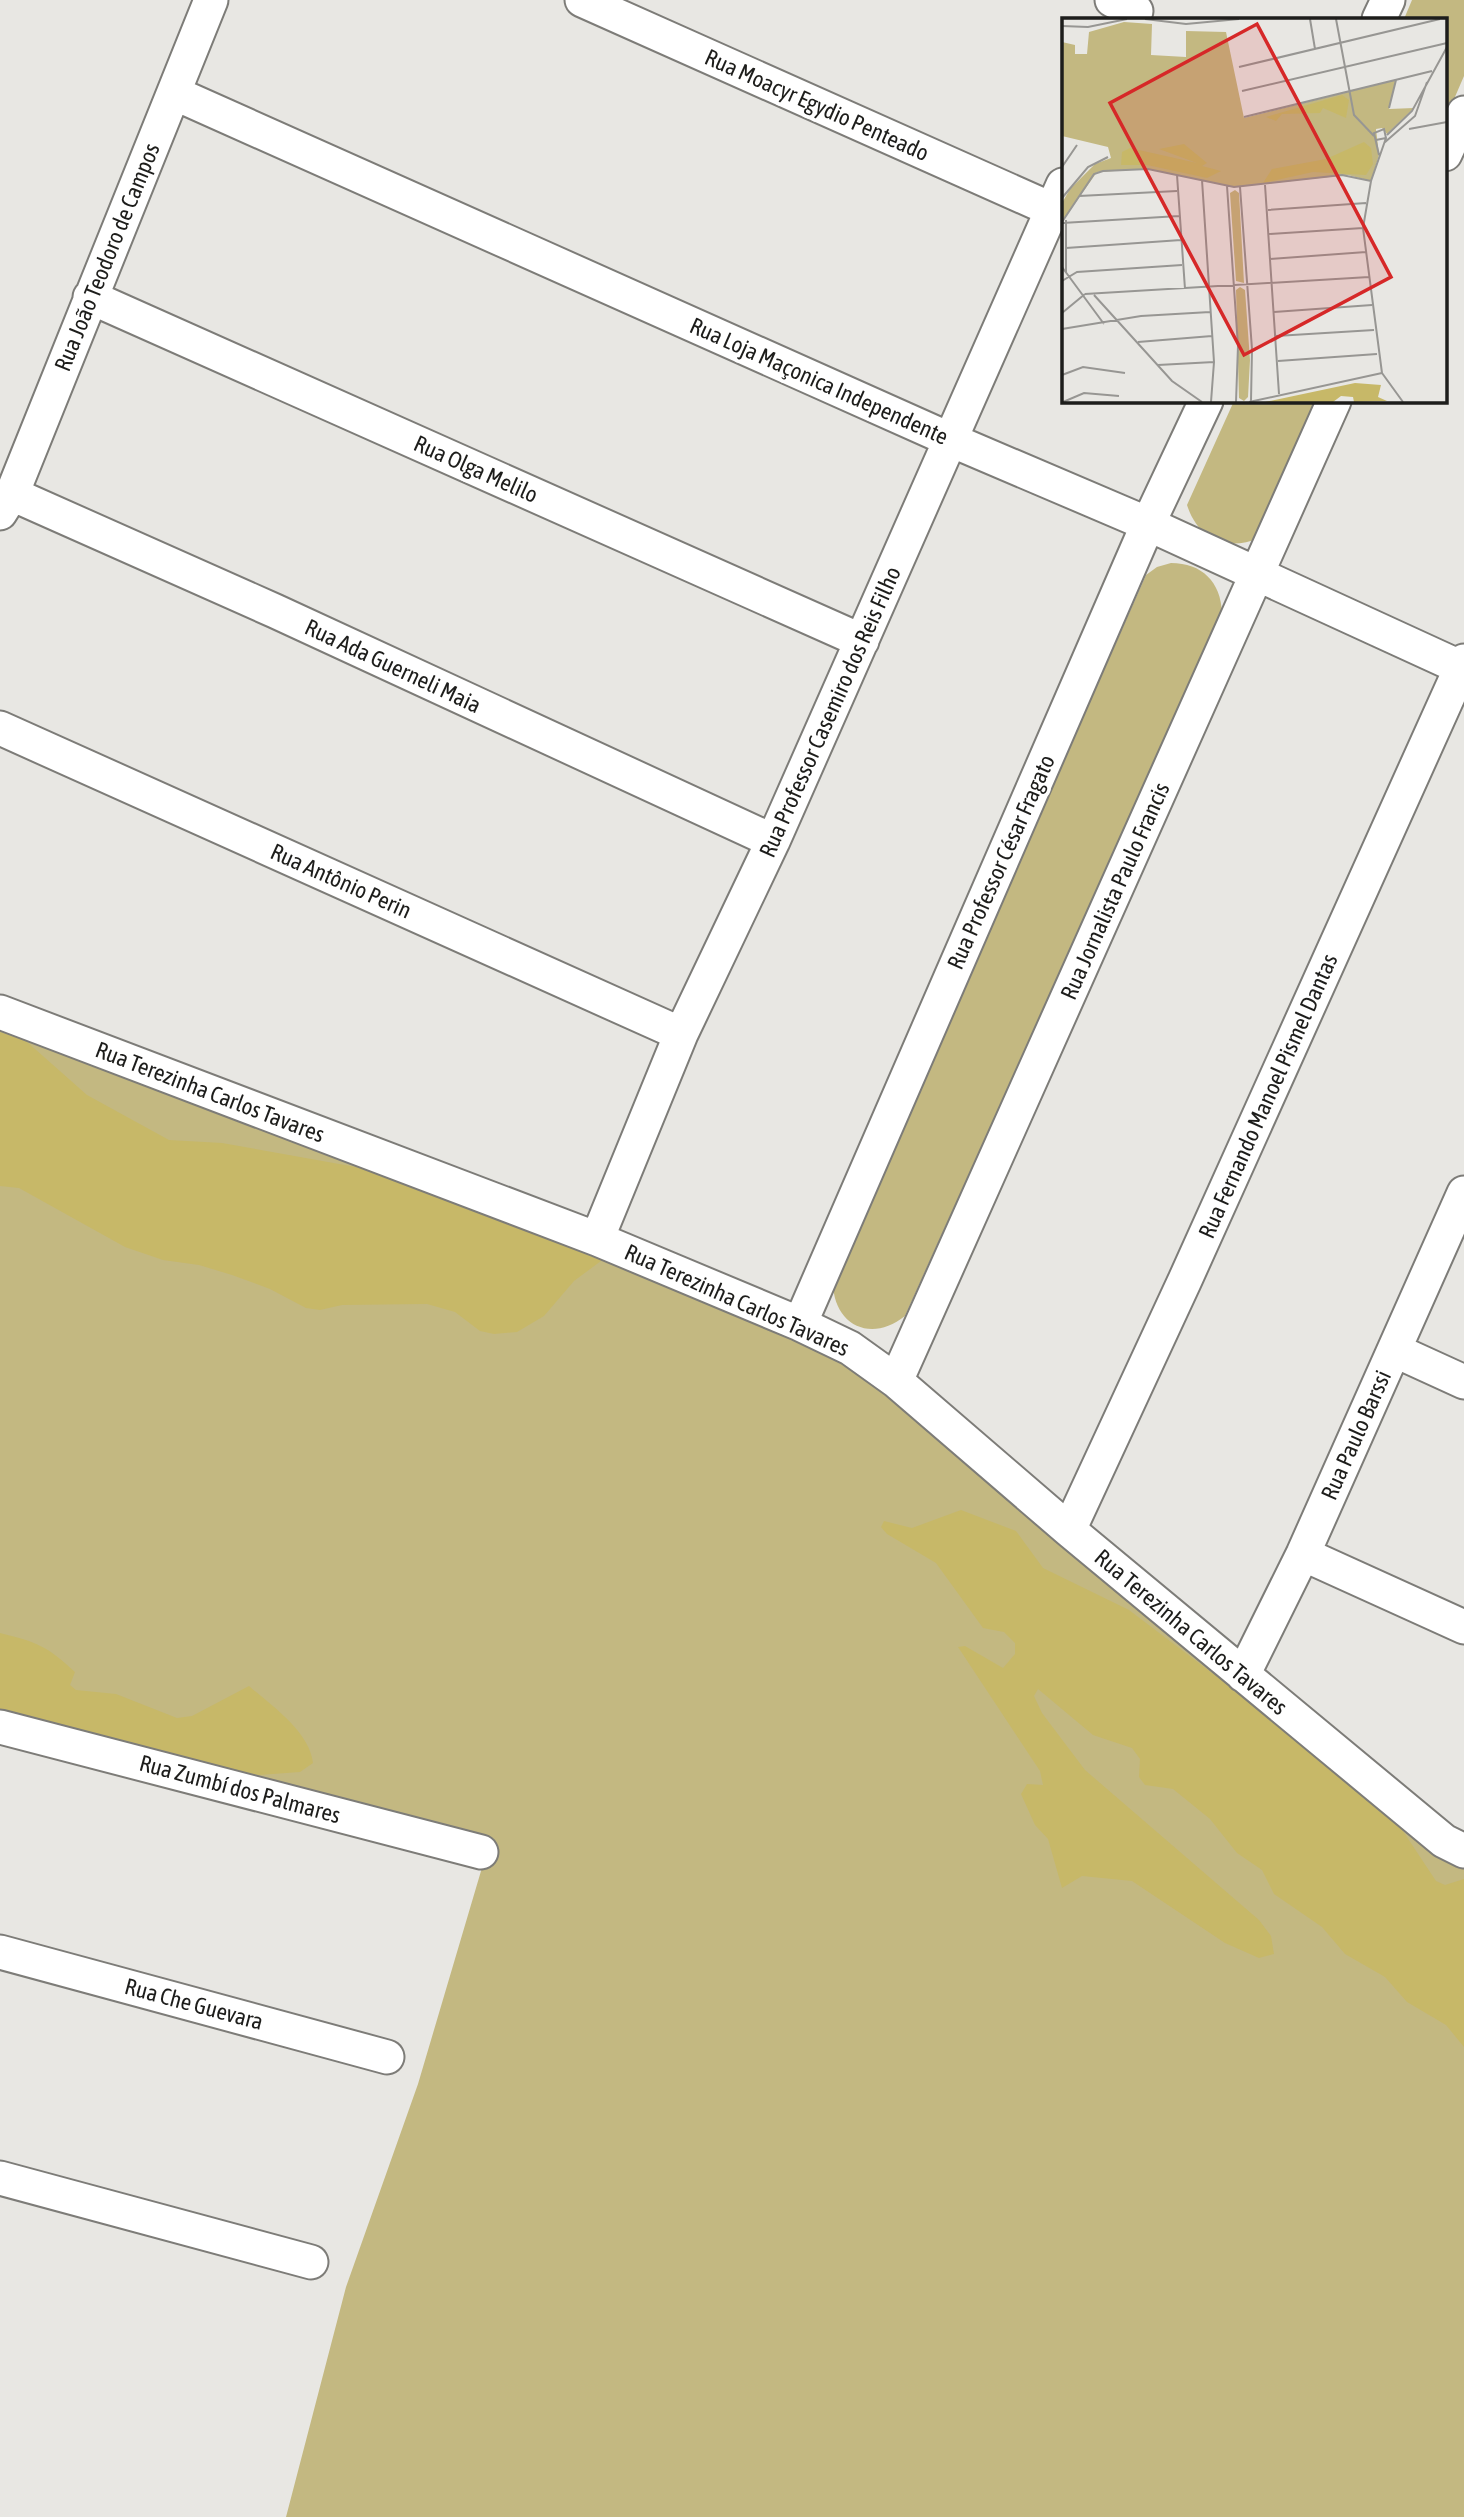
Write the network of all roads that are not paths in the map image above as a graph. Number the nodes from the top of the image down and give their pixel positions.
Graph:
1 (211, 0) edge
2 (582, 0) edge
3 (1388, 0) edge
4 (1379, 18) edge
5 (174, 93) junction
6 (1464, 113) edge
7 (1446, 152) edge
8 (1058, 197) edge
9 (90, 297) junction
10 (1206, 402) edge
11 (1334, 402) edge
12 (951, 440) junction
13 (6, 503) edge
14 (1148, 524) junction
15 (1256, 575) junction
16 (862, 641) junction
17 (1463, 666) edge
18 (0, 728) edge
19 (773, 841) junction
20 (0, 1012) edge
21 (681, 1034) junction
22 (1464, 1193) edge
23 (597, 1239) junction
24 (800, 1324) junction
25 (1394, 1350) junction
26 (896, 1381) junction
27 (1464, 1382) edge
28 (1069, 1530) junction
29 (1303, 1554) junction
30 (1464, 1627) edge
31 (1242, 1675) junction
32 (0, 1727) edge
33 (1464, 1851) edge
34 (481, 1852) dead end
35 (0, 1952) edge
36 (387, 2057) dead end
37 (0, 2178) edge
38 (311, 2262) dead end

1 - 5 street, Rua João Teodoro de Campos
2 - 8 street, Rua Moacyr Egydio Penteado
3 - 4 street
5 - 9 street, Rua João Teodoro de Campos
5 - 12 street, Rua Loja Maçonica Independente
6 - 7 street
8 - 12 street, Rua Professor Casemiro dos Reis Filho
9 - 13 street, Rua João Teodoro de Campos
9 - 16 street, Rua Olga Melilo
10 - 14 street, Rua Professor César Fragato
11 - 15 street, Rua Jornalista Paulo Francis
12 - 14 street, Rua Loja Maçonica Independente
12 - 16 street, Rua Professor Casemiro dos Reis Filho
13 - 19 street, Rua Ada Guerneli Maia
14 - 15 street, Rua Loja Maçonica Independente
14 - 24 street, Rua Professor César Fragato
15 - 17 street, Rua Loja Maçonica Independente
15 - 26 street, Rua Jornalista Paulo Francis
16 - 19 street, Rua Professor Casemiro dos Reis Filho
17 - 28 street, Rua Fernando Manoel Pismel Dantas
18 - 21 street, Rua Antônio Perin
19 - 21 street, Rua Professor Casemiro dos Reis Filho
20 - 23 street, Rua Terezinha Carlos Tavares
21 - 23 street, Rua Professor Casemiro dos Reis Filho
22 - 25 street, Rua Paulo Barssi
23 - 24 street, Rua Terezinha Carlos Tavares
24 - 26 street, Rua Terezinha Carlos Tavares
25 - 27 street
25 - 29 street, Rua Paulo Barssi
26 - 28 street, Rua Terezinha Carlos Tavares
28 - 31 street, Rua Terezinha Carlos Tavares
29 - 30 street
29 - 31 street, Rua Paulo Barssi
31 - 33 street, Rua Terezinha Carlos Tavares
32 - 34 street, Rua Zumbí dos Palmares
35 - 36 street, Rua Che Guevara
37 - 38 street

